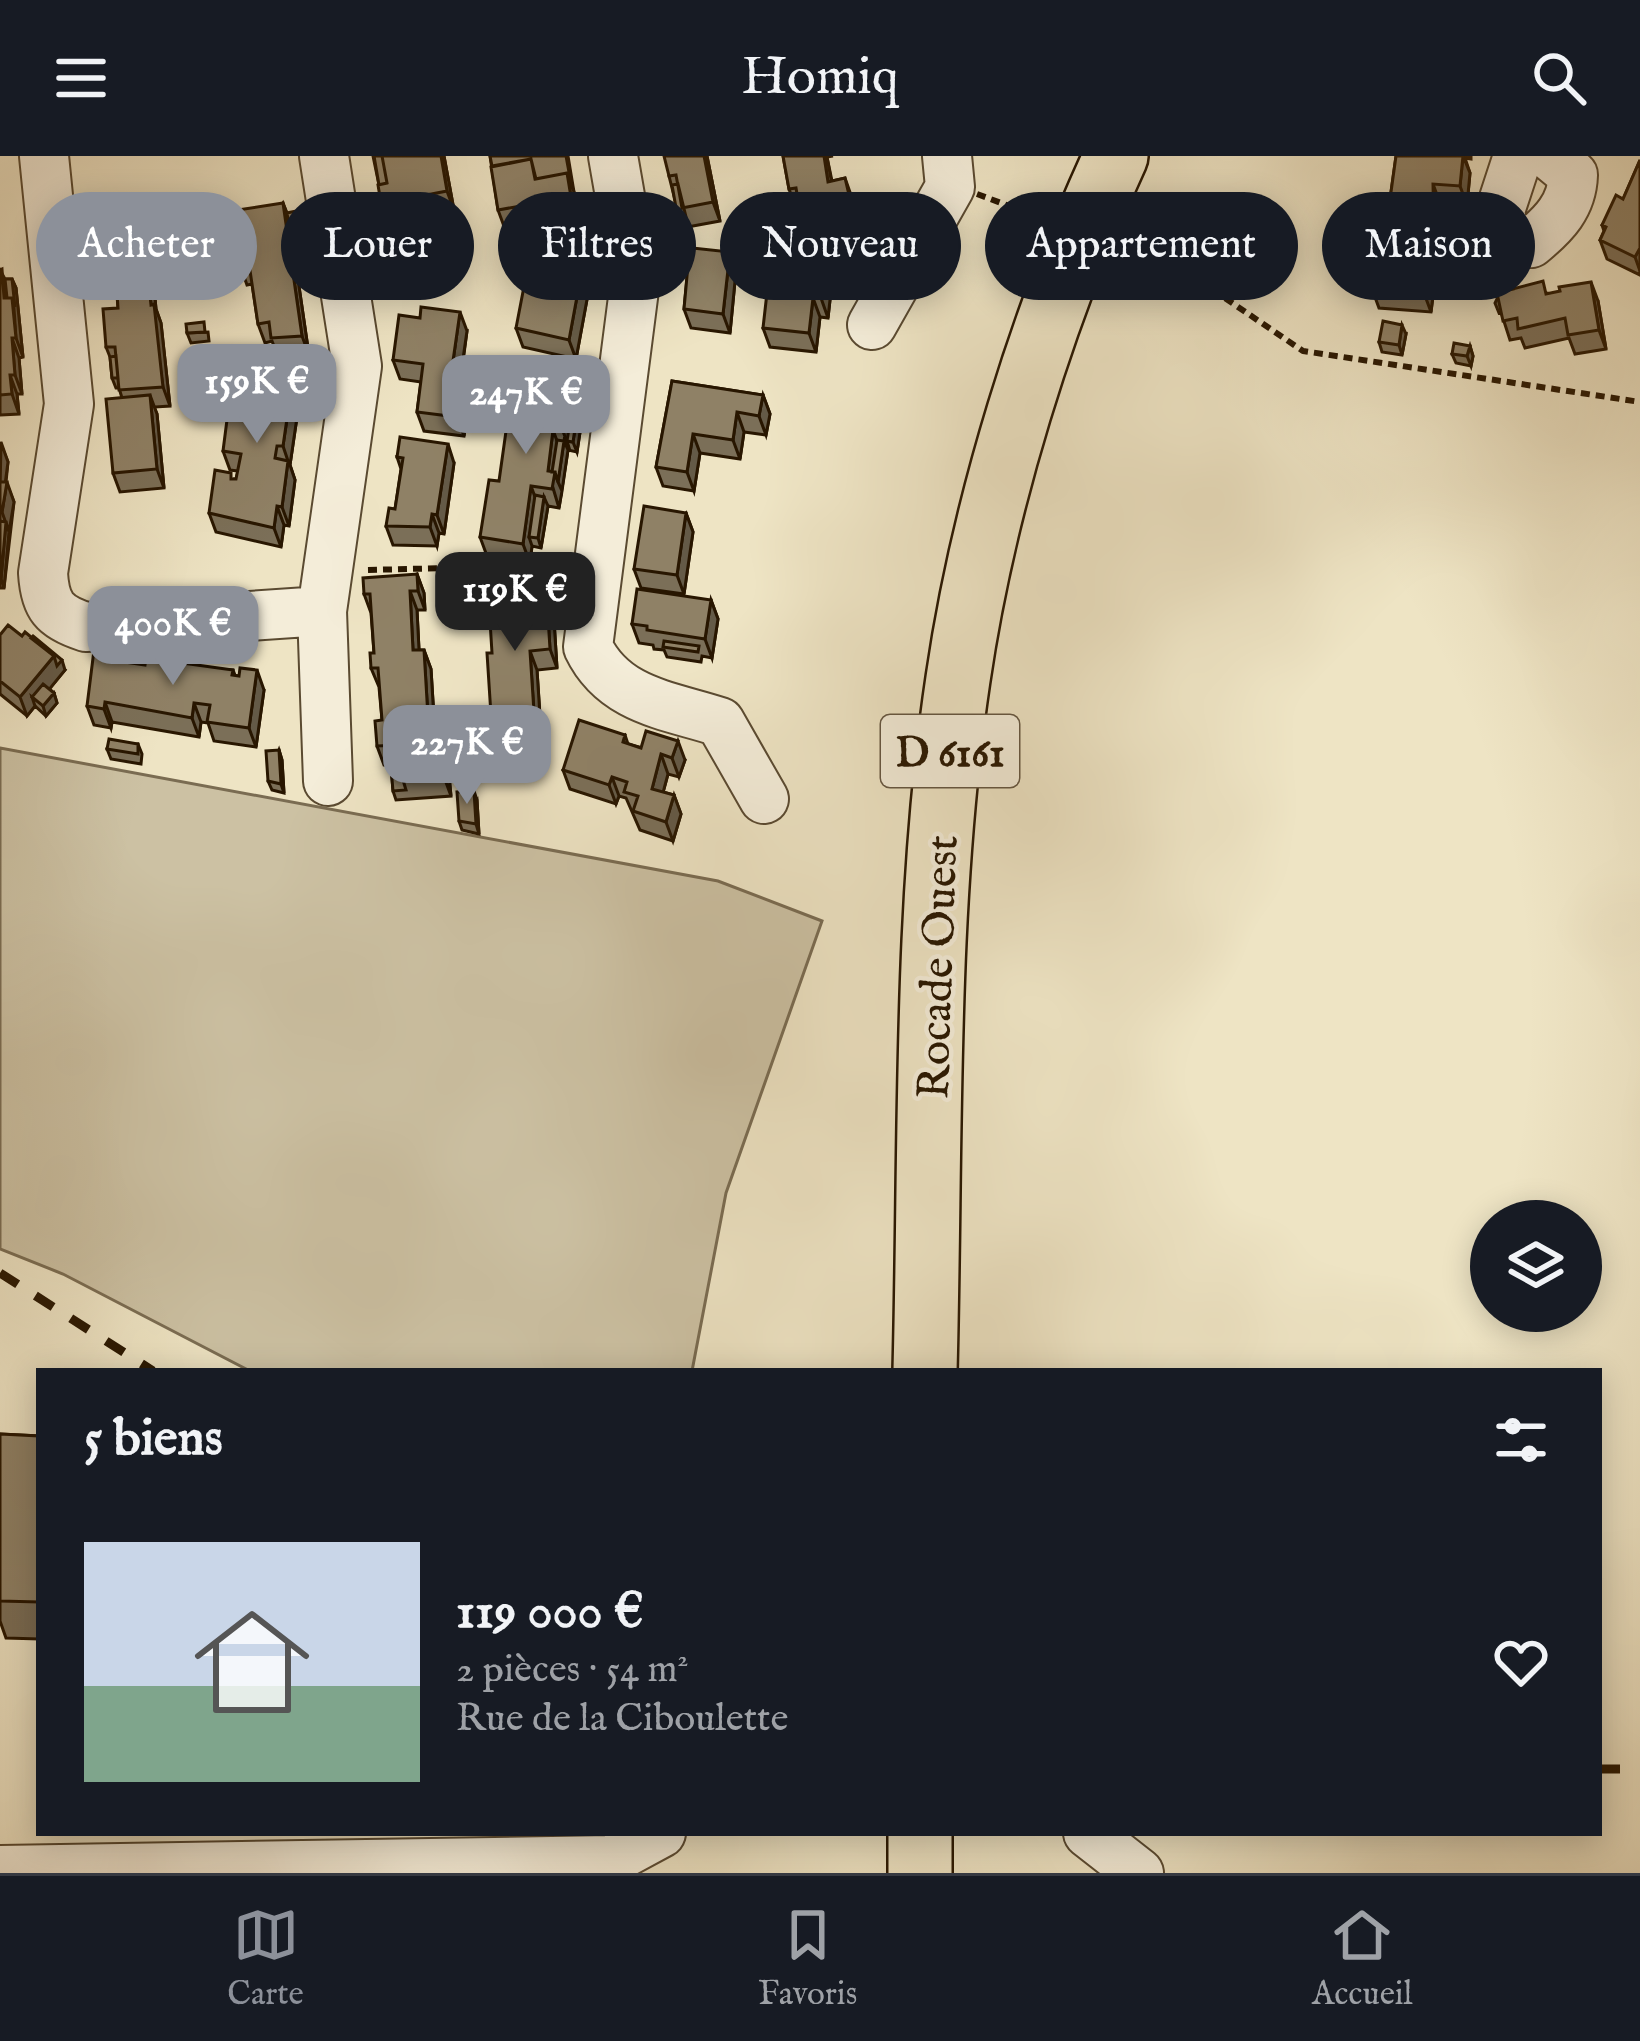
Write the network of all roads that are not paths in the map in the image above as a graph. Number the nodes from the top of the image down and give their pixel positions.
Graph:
1 (44, 156) edge
2 (324, 156) edge
3 (613, 156) edge
4 (947, 156) edge
5 (1116, 156) edge
6 (1519, 156) edge
7 (1550, 156) edge
8 (872, 325) dead end
9 (325, 591) junction
10 (328, 781) dead end
11 (764, 799) dead end
12 (925, 1368) edge
13 (655, 1836) edge
14 (920, 1836) edge
15 (1092, 1836) edge
16 (0, 1870) edge
17 (920, 1873) edge
18 (1139, 1873) edge

1 - 9 street
2 - 9 street
3 - 11 street
4 - 8 street
5 - 12 main road, Rocade Ouest / D 6161
6 - 7 street
9 - 10 street
13 - 16 street
14 - 17 main road
15 - 18 street

